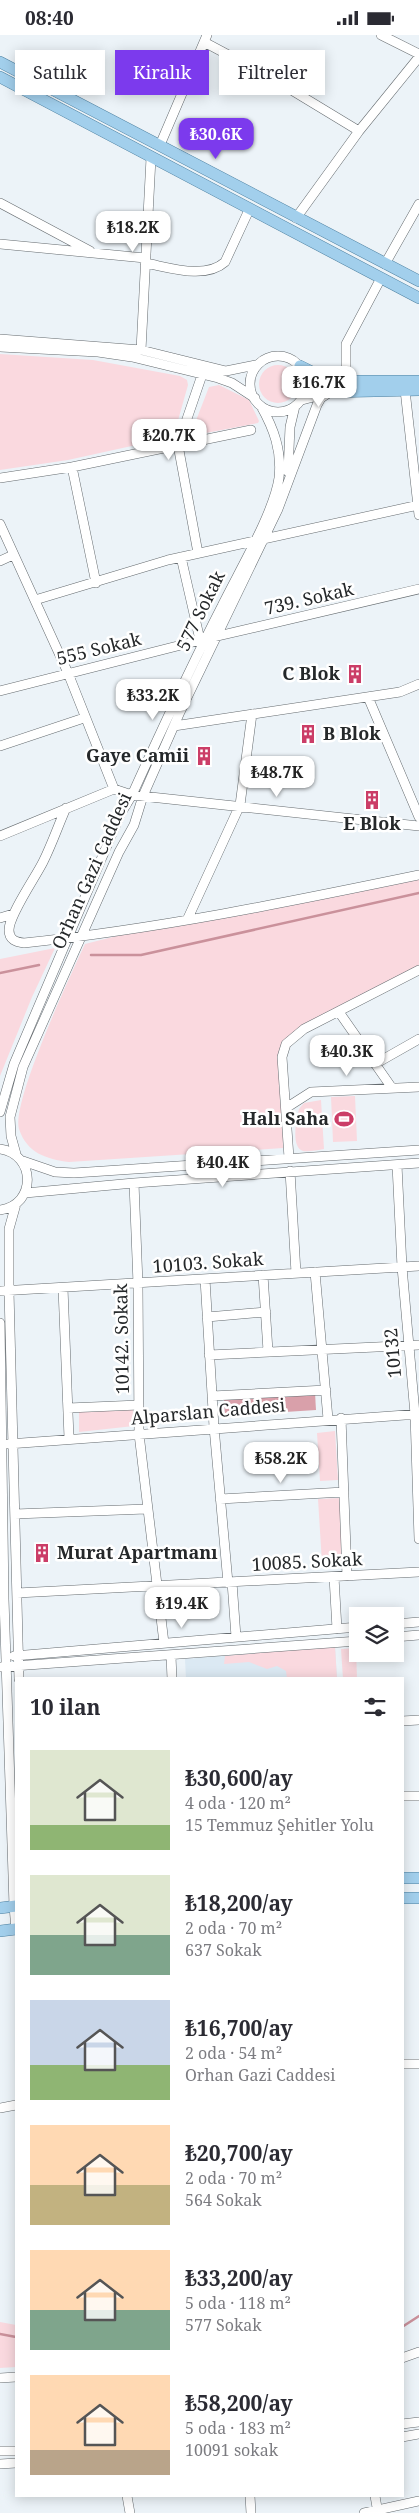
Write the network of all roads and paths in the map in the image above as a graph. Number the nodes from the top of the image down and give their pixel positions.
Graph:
1 (381, 35) edge
2 (206, 38) edge
3 (419, 55) edge
4 (0, 62) edge
5 (0, 77) edge
6 (359, 131) junction
7 (160, 145) junction
8 (151, 158) junction
9 (0, 203) edge
10 (419, 204) edge
11 (249, 210) junction
12 (296, 218) junction
13 (0, 243) edge
14 (95, 253) junction
15 (145, 261) junction
16 (386, 264) junction
17 (380, 279) junction
18 (419, 281) edge
19 (419, 299) edge
20 (0, 339) edge
21 (0, 347) edge
22 (141, 350) junction
23 (256, 365) junction
24 (300, 366) junction
25 (202, 375) junction
26 (346, 381) junction
27 (419, 381) edge
28 (405, 390) junction
29 (419, 390) edge
30 (330, 392) junction
31 (255, 398) junction
32 (299, 403) junction
33 (261, 406) junction
34 (251, 430) dead end
35 (178, 445) junction
36 (72, 467) junction
37 (0, 478) edge
38 (286, 484) junction
39 (418, 509) edge
40 (0, 524) edge
41 (259, 539) junction
42 (198, 553) junction
43 (13, 555) junction
44 (181, 557) junction
45 (0, 561) edge
46 (96, 583) junction
47 (419, 589) edge
48 (35, 600) junction
49 (217, 636) junction
50 (202, 639) junction
51 (68, 673) junction
52 (419, 684) edge
53 (0, 691) edge
54 (368, 697) junction
55 (252, 714) junction
56 (84, 718) junction
57 (174, 726) junction
58 (0, 746) edge
59 (114, 789) junction
60 (132, 795) junction
61 (143, 796) junction
62 (240, 805) junction
63 (66, 808) junction
64 (419, 817) edge
65 (419, 826) edge
66 (0, 836) edge
67 (419, 875) edge
68 (13, 914) junction
69 (0, 918) edge
70 (188, 918) junction
71 (80, 938) junction
72 (68, 939) junction
73 (419, 970) edge
74 (338, 1012) junction
75 (419, 1039) edge
76 (375, 1064) junction
77 (419, 1087) edge
78 (392, 1088) junction
79 (286, 1107) junction
80 (0, 1112) edge
81 (0, 1149) edge
82 (419, 1150) edge
83 (19, 1157) junction
84 (289, 1158) junction
85 (419, 1163) edge
86 (397, 1165) junction
87 (290, 1171) junction
88 (134, 1183) junction
89 (25, 1193) junction
90 (16, 1204) junction
91 (0, 1210) edge
92 (419, 1266) edge
93 (402, 1267) junction
94 (314, 1272) junction
95 (296, 1273) junction
96 (263, 1275) junction
97 (205, 1279) junction
98 (138, 1284) junction
99 (62, 1288) junction
100 (4, 1291) edge
101 (266, 1312) junction
102 (207, 1317) junction
103 (0, 1323) edge
104 (409, 1345) junction
105 (419, 1345) edge
106 (322, 1348) junction
107 (268, 1351) junction
108 (209, 1355) junction
109 (326, 1390) junction
110 (212, 1396) junction
111 (139, 1405) junction
112 (68, 1408) junction
113 (417, 1414) edge
114 (341, 1418) junction
115 (328, 1419) junction
116 (214, 1427) junction
117 (139, 1434) junction
118 (69, 1438) junction
119 (12, 1442) junction
120 (1, 1447) edge
121 (418, 1478) edge
122 (344, 1492) junction
123 (220, 1499) junction
124 (146, 1509) junction
125 (2, 1514) edge
126 (15, 1514) junction
127 (419, 1525) edge
128 (419, 1539) edge
129 (419, 1572) edge
130 (347, 1576) junction
131 (334, 1577) junction
132 (230, 1582) junction
133 (156, 1586) junction
134 (17, 1593) junction
135 (2, 1599) edge
136 (419, 1622) edge
137 (404, 1623) edge
138 (349, 1628) edge
139 (337, 1629) junction
140 (419, 1635) edge
141 (404, 1636) edge
142 (236, 1637) junction
143 (349, 1642) edge
144 (164, 1643) junction
145 (19, 1656) junction
146 (171, 1656) junction
147 (7, 1657) junction
148 (4, 1667) edge
149 (19, 1667) junction
150 (20, 1677) edge
151 (172, 1677) edge
152 (419, 1720) edge
153 (404, 1721) edge
154 (404, 1796) edge
155 (419, 1796) edge
156 (404, 1878) edge
157 (419, 1878) edge
158 (404, 1898) edge
159 (419, 1898) edge
160 (15, 1906) edge
161 (0, 1907) edge
162 (15, 1929) edge
163 (0, 1931) edge
164 (404, 2064) edge
165 (419, 2064) edge
166 (15, 2105) edge
167 (0, 2108) edge
168 (419, 2352) edge
169 (404, 2358) edge
170 (15, 2377) edge
171 (0, 2378) edge
172 (419, 2422) edge
173 (404, 2424) edge
174 (419, 2434) edge
175 (404, 2437) edge
176 (0, 2451) edge
177 (15, 2451) edge
178 (15, 2463) edge
179 (0, 2464) edge
180 (127, 2497) edge
181 (250, 2497) edge
182 (375, 2497) edge
183 (419, 2501) edge
184 (378, 2512) edge
185 (130, 2513) edge
186 (252, 2513) edge
187 (364, 2513) edge

1 - 3 street
2 - 6 street
2 - 7 street
3 - 6 street
4 - 7 main road
5 - 8 main road
6 - 12 street
7 - 12 main road
8 - 11 main road
8 - 15 street
9 - 14 street
10 - 16 street
11 - 15 street
11 - 17 main road
12 - 16 main road
13 - 14 street
14 - 15 street
15 - 22 street
16 - 18 main road
17 - 19 main road
17 - 26 street
20 - 22 street
21 - 25 street
22 - 23 street
23 - 24 street
23 - 31 street
24 - 26 main road
24 - 32 street
25 - 31 street
25 - 35 street
26 - 27 main road
28 - 29 main road
28 - 30 main road
28 - 39 street
30 - 32 street
30 - 38 street, Orhan Gazi Caddesi
31 - 33 street
32 - 33 street
32 - 38 street
33 - 41 street, 577 Sokak
34 - 35 street
35 - 36 street
35 - 42 street
36 - 37 street
36 - 46 street
38 - 41 street, Orhan Gazi Caddesi
39 - 41 street
40 - 43 street
41 - 42 street
41 - 49 street, Orhan Gazi Caddesi
41 - 50 street, 577 Sokak
42 - 44 street
43 - 45 street
43 - 48 street
44 - 46 street
44 - 50 street
46 - 48 street
47 - 49 street, 739. Sokak
48 - 51 street
49 - 50 street, 739. Sokak
49 - 57 street, Orhan Gazi Caddesi
50 - 51 street, 555 Sokak
50 - 60 street, 577 Sokak
51 - 53 street, 555 Sokak
51 - 56 street
52 - 54 street
54 - 55 street
54 - 64 street
55 - 57 street
55 - 62 street
56 - 58 street
56 - 59 street
57 - 61 street, Orhan Gazi Caddesi
59 - 60 street
59 - 63 street
60 - 61 street
60 - 72 street, 577 Sokak
61 - 62 street
61 - 71 street, Orhan Gazi Caddesi
62 - 65 street
62 - 70 street
63 - 66 street
63 - 68 street
67 - 70 street
68 - 69 street
68 - 72 street
70 - 71 street
71 - 72 street
71 - 83 street, Orhan Gazi Caddesi
72 - 80 street, Orhan Gazi Caddesi
73 - 74 street
74 - 76 street
74 - 79 street
75 - 76 street
76 - 78 street
77 - 78 street
78 - 79 street
79 - 84 street
81 - 83 street
82 - 84 street
83 - 84 street
83 - 89 street, Orhan Gazi Caddesi
85 - 86 street
86 - 87 street
86 - 93 street, 10132
87 - 88 street
87 - 95 street
88 - 89 street
88 - 98 street, 10142. Sokak
89 - 90 street
90 - 91 street
90 - 100 street
92 - 93 street, 10103. Sokak
93 - 94 street, 10103. Sokak
93 - 104 street, 10132
94 - 95 street, 10103. Sokak
94 - 106 street
95 - 96 street, 10103. Sokak
96 - 97 street, 10103. Sokak
96 - 101 street
97 - 98 street, 10103. Sokak
97 - 102 street
98 - 99 street, 10103. Sokak
98 - 111 street, 10142. Sokak
99 - 100 street, 10103. Sokak
99 - 112 street
100 - 119 street
101 - 102 street
101 - 107 street
102 - 108 street
103 - 120 street
104 - 105 street
104 - 106 street
104 - 113 street, 10132
106 - 107 street
106 - 109 street
107 - 108 street
108 - 110 street
109 - 110 street
109 - 115 street
110 - 116 street
111 - 112 street
111 - 117 street, 10142. Sokak
112 - 118 street
113 - 114 street, Alparslan Caddesi
113 - 121 street, 10132
114 - 115 street, Alparslan Caddesi
114 - 122 street
115 - 116 street, Alparslan Caddesi
116 - 117 street, Alparslan Caddesi
116 - 123 street
117 - 118 street, Alparslan Caddesi
117 - 124 street, 10142. Sokak
118 - 119 street, Alparslan Caddesi
119 - 120 street, Alparslan Caddesi
119 - 126 street
120 - 125 street
121 - 127 street, 10132
122 - 123 street
122 - 130 street
123 - 132 street
124 - 126 street
124 - 133 street, 10142. Sokak
125 - 135 street
126 - 134 street
127 - 128 street, 10132
129 - 130 street, 10085. Sokak
130 - 131 street, 10085. Sokak
131 - 132 street, 10085. Sokak
131 - 139 street
132 - 133 street, 10085. Sokak
132 - 142 street
133 - 134 street, 10085. Sokak
133 - 144 street, 10142. Sokak
134 - 145 street
135 - 147 street
136 - 137 street
138 - 139 street
139 - 142 street
140 - 141 street
142 - 144 street
143 - 146 street
144 - 145 street
145 - 147 street
145 - 149 street
146 - 149 street
146 - 151 street
147 - 148 street
148 - 149 street
148 - 160 street
149 - 150 street
152 - 153 street
154 - 155 street
156 - 157 main road
158 - 159 main road
160 - 161 main road
162 - 163 main road
164 - 165 street
166 - 167 street
168 - 169 street
170 - 171 street
172 - 173 street
174 - 175 street
176 - 177 street
178 - 179 street
180 - 185 street
181 - 186 street
182 - 184 street
183 - 184 street
184 - 187 street

